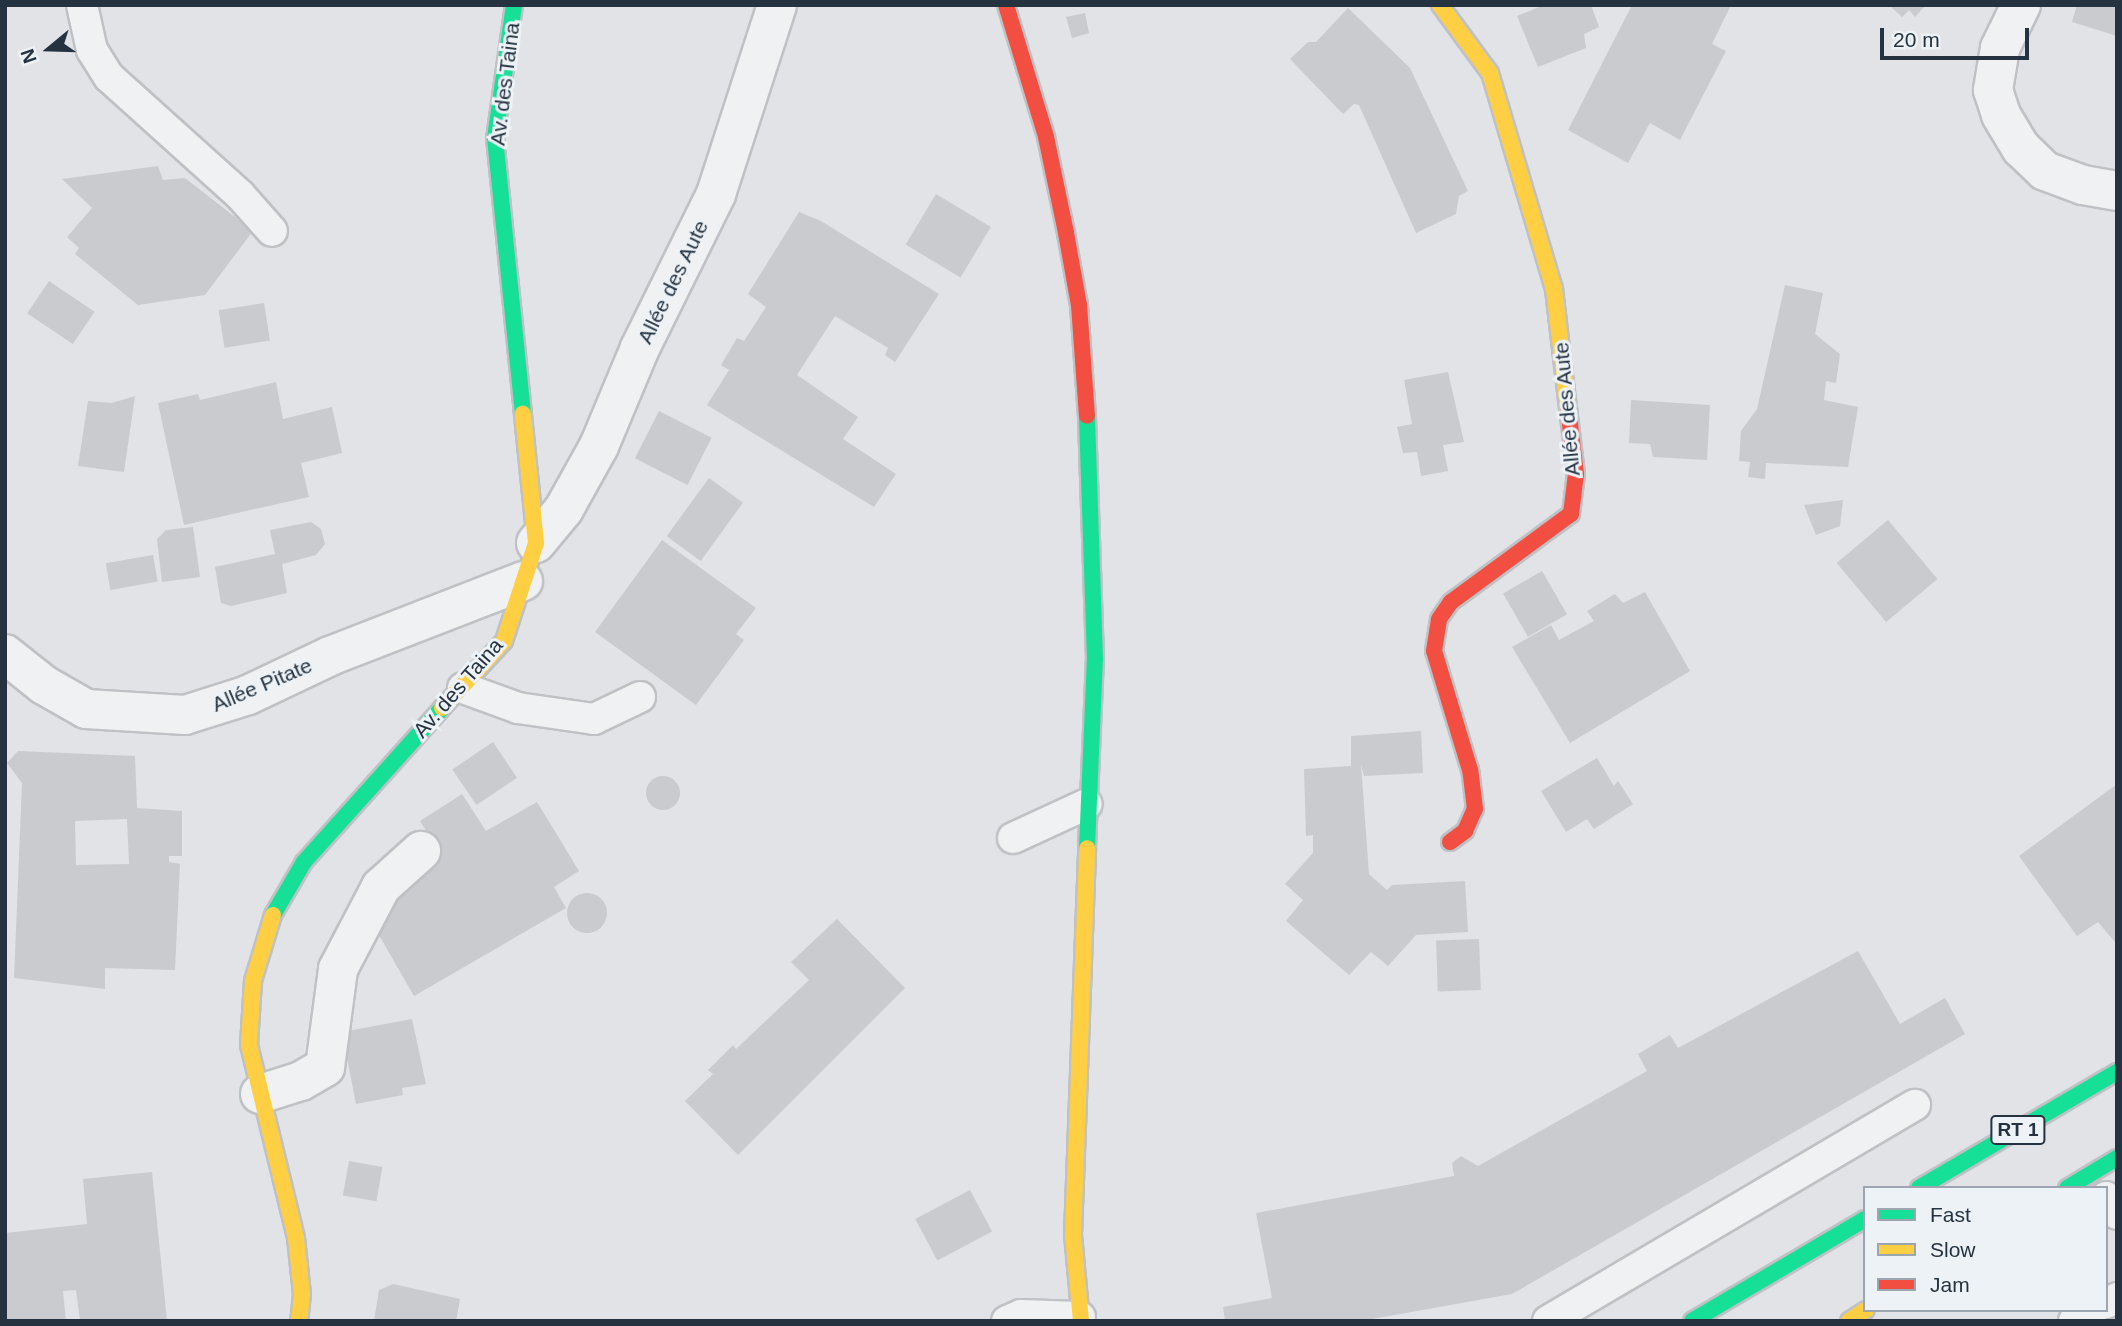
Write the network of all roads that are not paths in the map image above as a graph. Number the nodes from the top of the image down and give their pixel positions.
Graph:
1 (82, 5) edge
2 (514, 5) edge
3 (777, 5) edge
4 (1006, 5) edge
5 (1440, 5) edge
6 (2021, 5) edge
7 (2117, 191) edge
8 (272, 231) dead end
9 (536, 543) junction
10 (523, 580) junction
11 (9, 660) edge
12 (463, 688) junction
13 (640, 697) dead end
14 (1087, 804) junction
15 (1013, 838) dead end
16 (1450, 842) dead end
17 (421, 851) dead end
18 (2117, 1072) edge
19 (260, 1094) junction
20 (1915, 1105) dead end
21 (2117, 1158) edge
22 (1922, 1186) edge
23 (2091, 1186) edge
24 (1863, 1220) edge
25 (2090, 1312) edge
26 (1081, 1319) edge
27 (299, 1321) edge
28 (1007, 1321) edge
29 (1548, 1321) edge
30 (1692, 1321) edge
31 (2074, 1321) edge

1 - 8 lane
2 - 9 street, Av. des Taina
3 - 9 street, Allée des Aute
4 - 14 street
5 - 16 street, Allée des Aute
6 - 7 street
9 - 10 street, Av. des Taina
10 - 11 street, Allée Pitate
10 - 12 street, Av. des Taina
12 - 13 lane
12 - 19 street, Av. des Taina
14 - 15 lane
14 - 26 street
17 - 19 street
18 - 22 street, RT 1
19 - 27 street, Av. des Taina
20 - 29 lane
21 - 23 street
24 - 30 street
25 - 31 lane
26 - 28 lane

